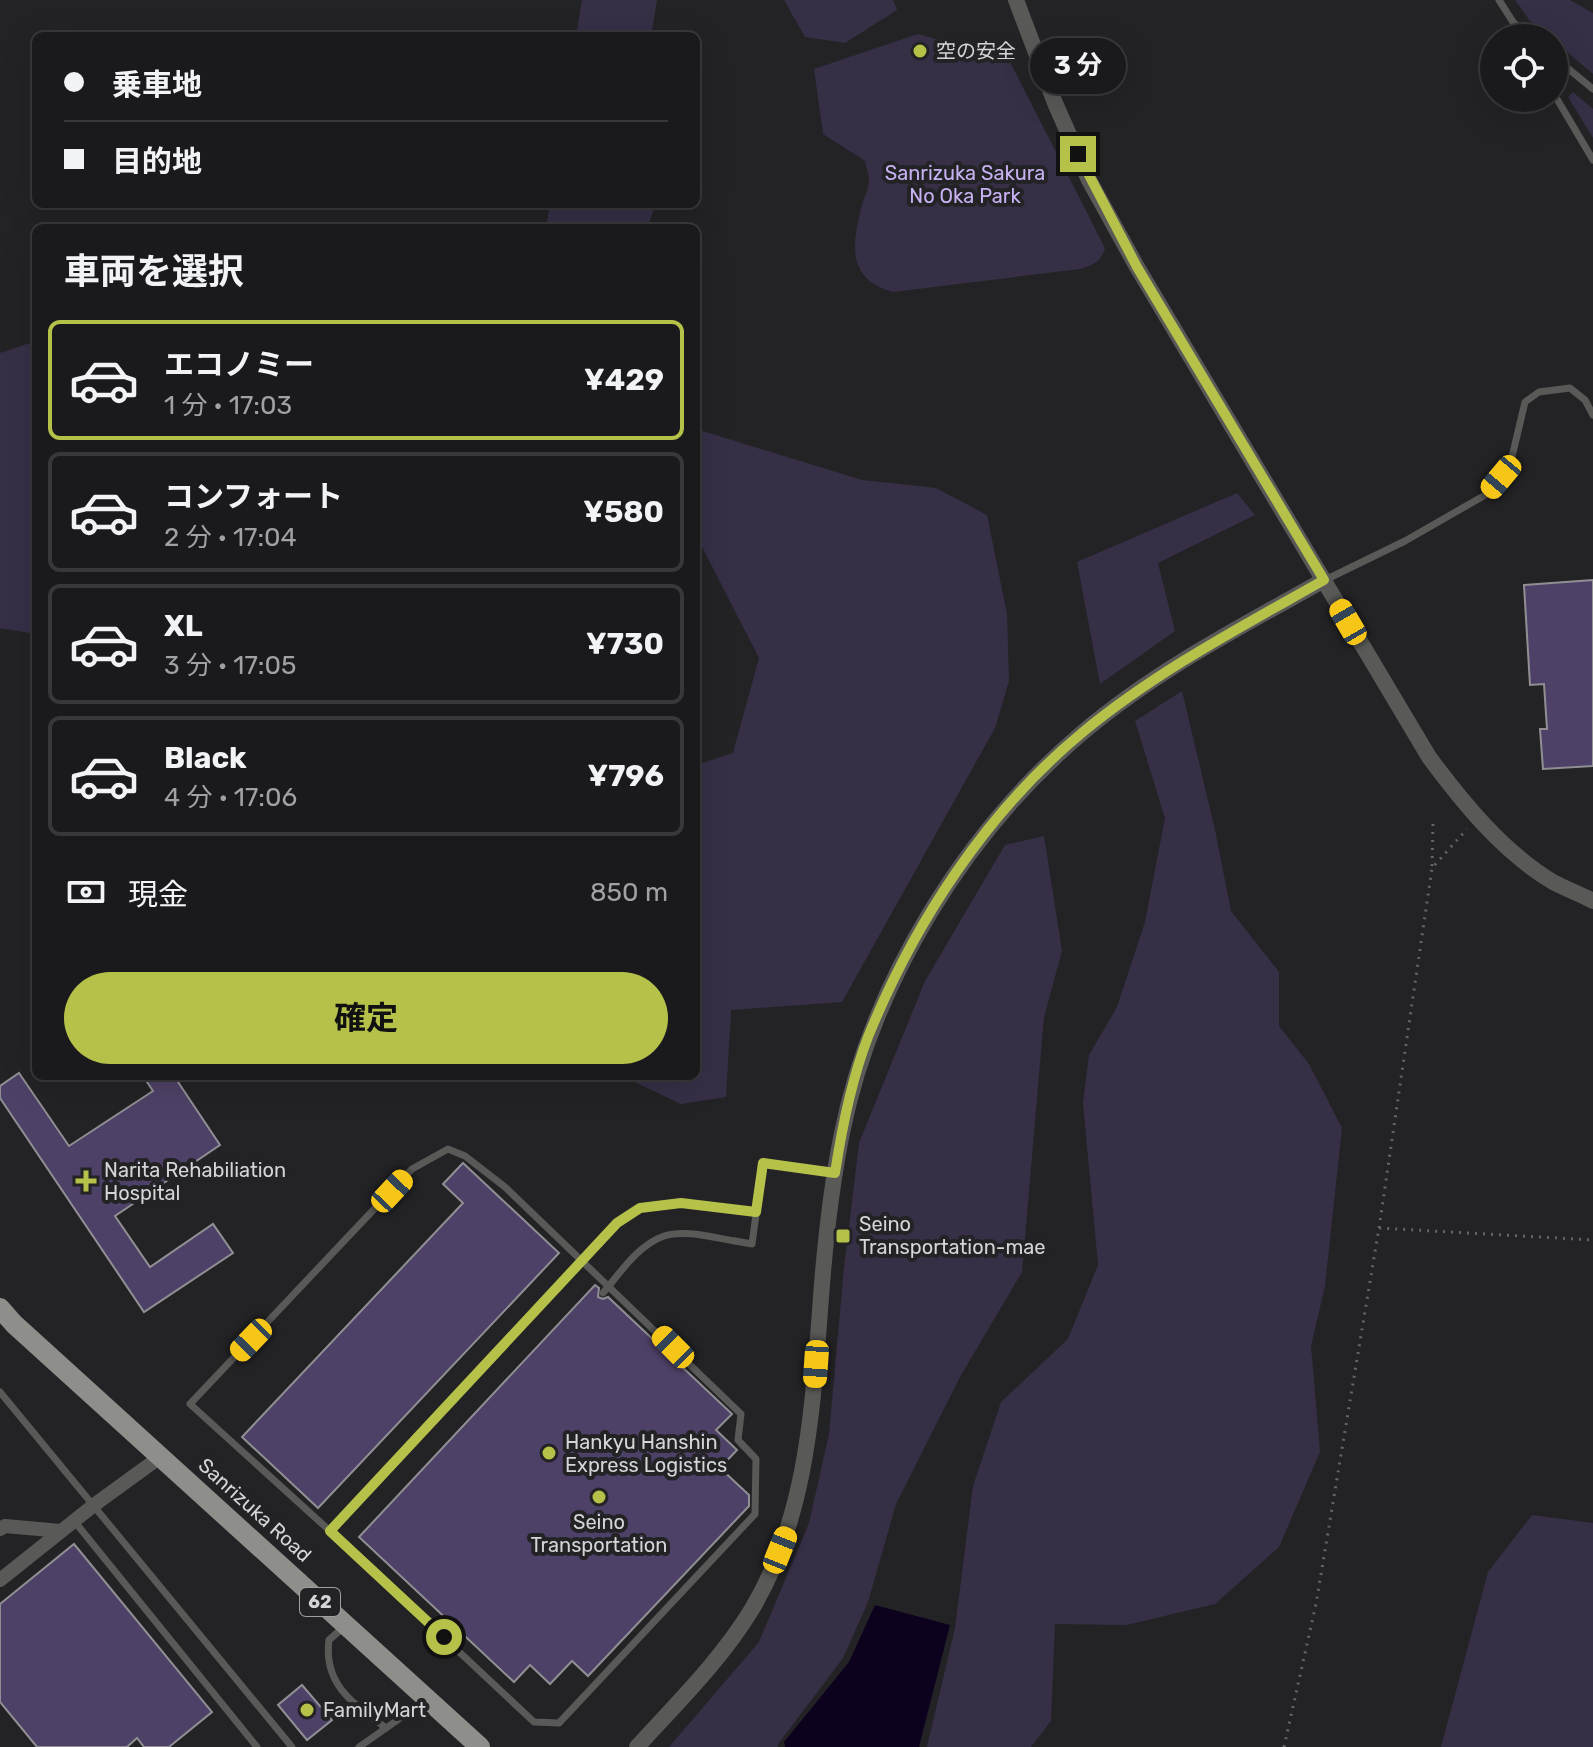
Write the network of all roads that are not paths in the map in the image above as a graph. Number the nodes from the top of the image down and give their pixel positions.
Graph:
1 (1016, 0) edge
2 (1499, 0) edge
3 (1515, 24) edge
4 (1568, 68) edge
5 (1593, 89) edge
6 (1565, 112) edge
7 (1593, 160) edge
8 (1593, 415) edge
9 (1324, 580) junction
10 (1593, 901) edge
11 (835, 1173) junction
12 (756, 1212) junction
13 (582, 1258) junction
14 (603, 1293) dead end
15 (0, 1308) edge
16 (0, 1392) edge
17 (160, 1457) junction
18 (94, 1505) junction
19 (74, 1521) junction
20 (2, 1527) edge
21 (61, 1531) junction
22 (330, 1531) junction
23 (0, 1580) edge
24 (346, 1625) junction
25 (427, 1699) junction
26 (386, 1728) junction
27 (257, 1747) edge
28 (292, 1747) edge
29 (359, 1747) edge
30 (480, 1747) edge
31 (637, 1747) edge

1 - 9 street
2 - 3 lane
4 - 5 lane
6 - 7 lane
8 - 9 lane
9 - 10 street
9 - 11 street
11 - 12 lane
11 - 31 street
12 - 13 lane
12 - 14 lane, bridge
13 - 22 lane
13 - 22 lane
13 - 22 lane
15 - 17 main road, Sanrizuka Road / 62
16 - 18 lane
17 - 18 street
17 - 24 main road, Sanrizuka Road / 62
18 - 19 street
18 - 28 lane
19 - 21 street
19 - 27 lane
20 - 21 street
21 - 23 street
24 - 25 main road, Sanrizuka Road / 62
24 - 26 lane
25 - 26 lane
25 - 30 main road, Sanrizuka Road / 62
26 - 29 lane

